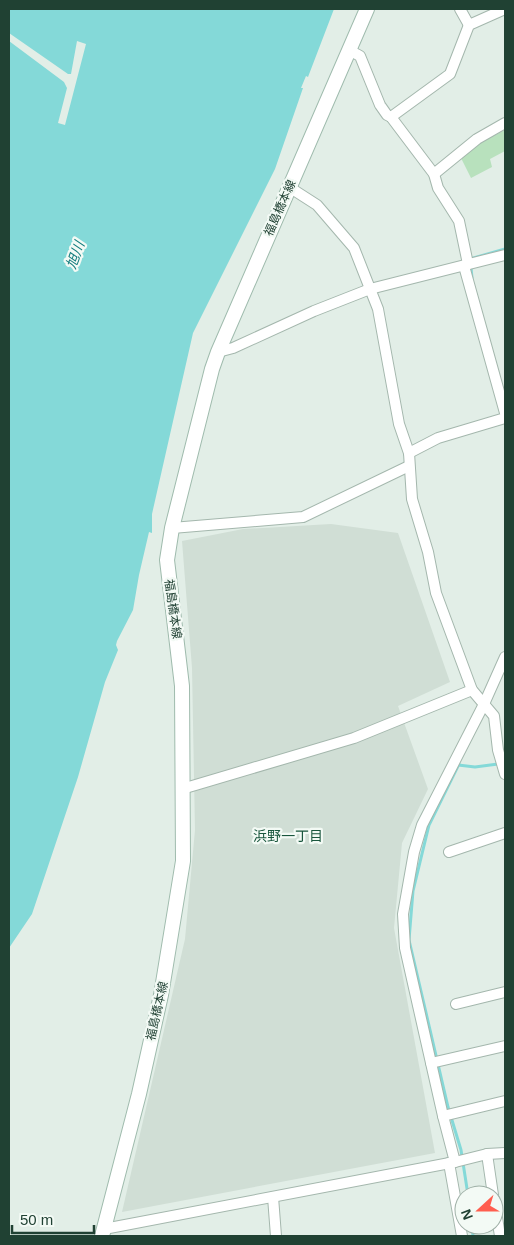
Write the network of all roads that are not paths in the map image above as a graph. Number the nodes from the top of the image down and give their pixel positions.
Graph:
1 (367, 9) edge
2 (460, 9) edge
3 (505, 9) edge
4 (469, 25) junction
5 (349, 50) junction
6 (391, 117) junction
7 (505, 123) edge
8 (434, 174) junction
9 (289, 187) junction
10 (505, 255) edge
11 (466, 265) junction
12 (370, 289) junction
13 (218, 352) junction
14 (505, 413) edge
15 (505, 418) edge
16 (409, 453) junction
17 (410, 466) junction
18 (172, 528) junction
19 (505, 657) edge
20 (472, 690) junction
21 (487, 708) junction
22 (504, 769) edge
23 (182, 789) junction
24 (505, 833) edge
25 (449, 852) dead end
26 (505, 992) edge
27 (456, 1004) dead end
28 (505, 1046) edge
29 (436, 1061) junction
30 (505, 1101) edge
31 (447, 1115) junction
32 (505, 1153) edge
33 (487, 1158) junction
34 (457, 1161) junction
35 (491, 1185) edge
36 (273, 1197) junction
37 (103, 1233) edge
38 (276, 1236) edge
39 (462, 1236) edge

1 - 5 main road, 福島橋本線
2 - 4 street
3 - 4 street
4 - 6 street
5 - 6 street
5 - 9 main road, 福島橋本線
6 - 8 street
7 - 8 street
8 - 11 street
9 - 12 street
9 - 13 main road, 福島橋本線
10 - 11 street
11 - 12 street
11 - 14 street
12 - 13 street
12 - 16 street
13 - 18 main road, 福島橋本線
15 - 16 street
16 - 17 street
17 - 18 street
17 - 20 street
18 - 23 main road, 福島橋本線
19 - 21 street
20 - 21 street
20 - 23 street
21 - 22 street
21 - 29 street
23 - 37 main road, 福島橋本線
24 - 25 street
26 - 27 street
28 - 29 street
29 - 31 street
30 - 31 street
31 - 34 street
32 - 33 street
33 - 34 street
33 - 35 street
34 - 36 street
34 - 39 street
36 - 37 street
36 - 38 street

